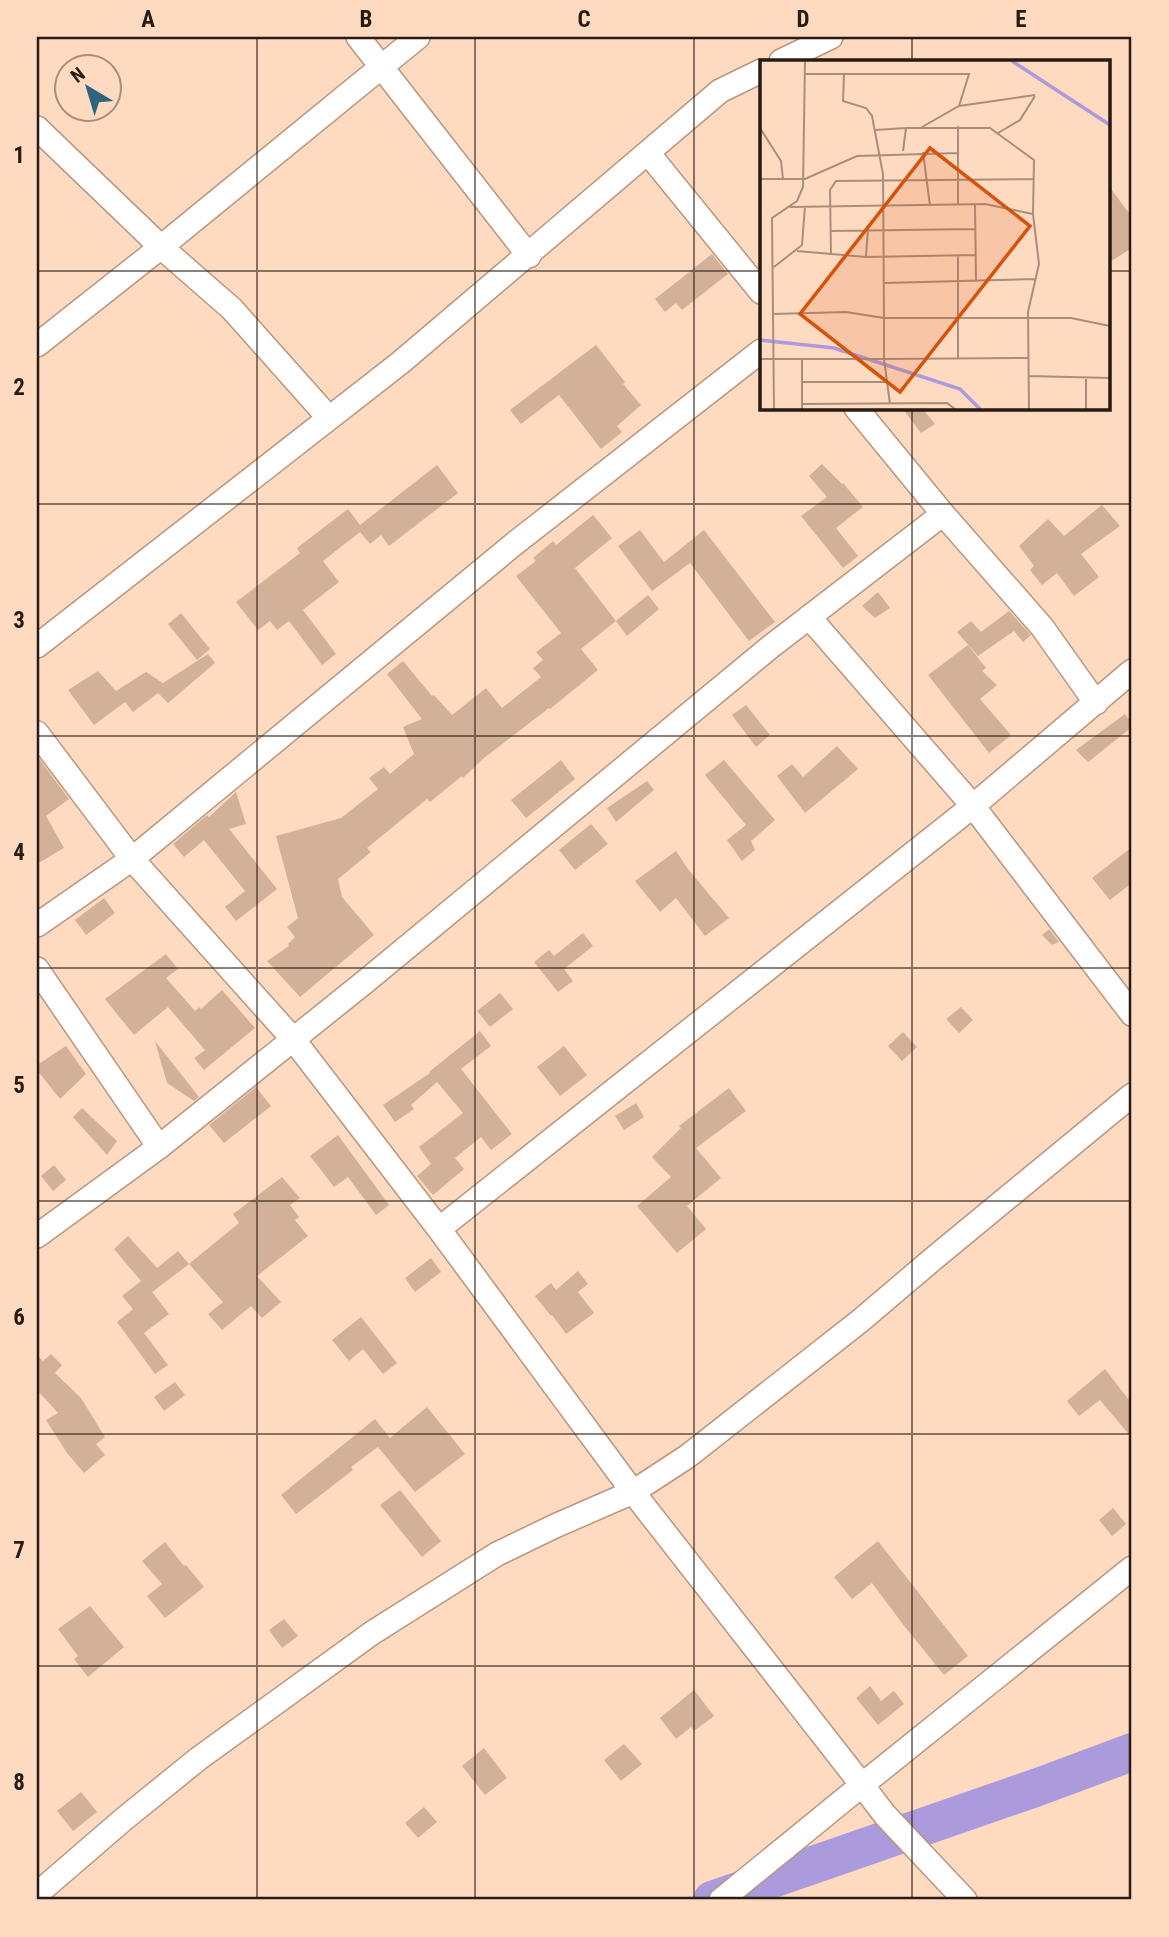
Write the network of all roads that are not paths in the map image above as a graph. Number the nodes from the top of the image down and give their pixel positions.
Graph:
1 (358, 37) edge
2 (418, 37) edge
3 (831, 37) edge
4 (783, 60) edge
5 (381, 66) junction
6 (760, 71) edge
7 (37, 128) edge
8 (648, 153) junction
9 (160, 247) junction
10 (529, 256) junction
11 (760, 291) edge
12 (37, 345) edge
13 (760, 352) edge
14 (858, 410) edge
15 (329, 418) junction
16 (943, 514) junction
17 (809, 617) junction
18 (37, 646) edge
19 (1132, 671) edge
20 (1096, 703) junction
21 (37, 733) edge
22 (973, 806) junction
23 (132, 859) junction
24 (37, 925) edge
25 (37, 970) edge
26 (1132, 1014) edge
27 (293, 1039) junction
28 (1132, 1095) edge
29 (159, 1147) junction
30 (439, 1229) junction
31 (37, 1236) edge
32 (633, 1492) junction
33 (1132, 1568) edge
34 (862, 1785) junction
35 (37, 1894) edge
36 (721, 1900) edge
37 (965, 1900) edge

1 - 5 street
2 - 5 street
3 - 4 street
5 - 9 street
5 - 10 street
6 - 8 street
7 - 9 street
8 - 10 street
8 - 11 street
9 - 12 street
9 - 15 street
10 - 15 street
13 - 23 street
14 - 16 street
15 - 18 street
16 - 17 street
16 - 20 street
17 - 22 street
17 - 27 street
19 - 20 street
20 - 22 street
21 - 23 street
22 - 26 street
22 - 30 street
23 - 24 street
23 - 27 street
25 - 29 street
27 - 29 street
27 - 30 street
28 - 32 street
29 - 31 street
30 - 32 street
32 - 34 street
32 - 35 street
33 - 34 street
34 - 36 street
34 - 37 street

